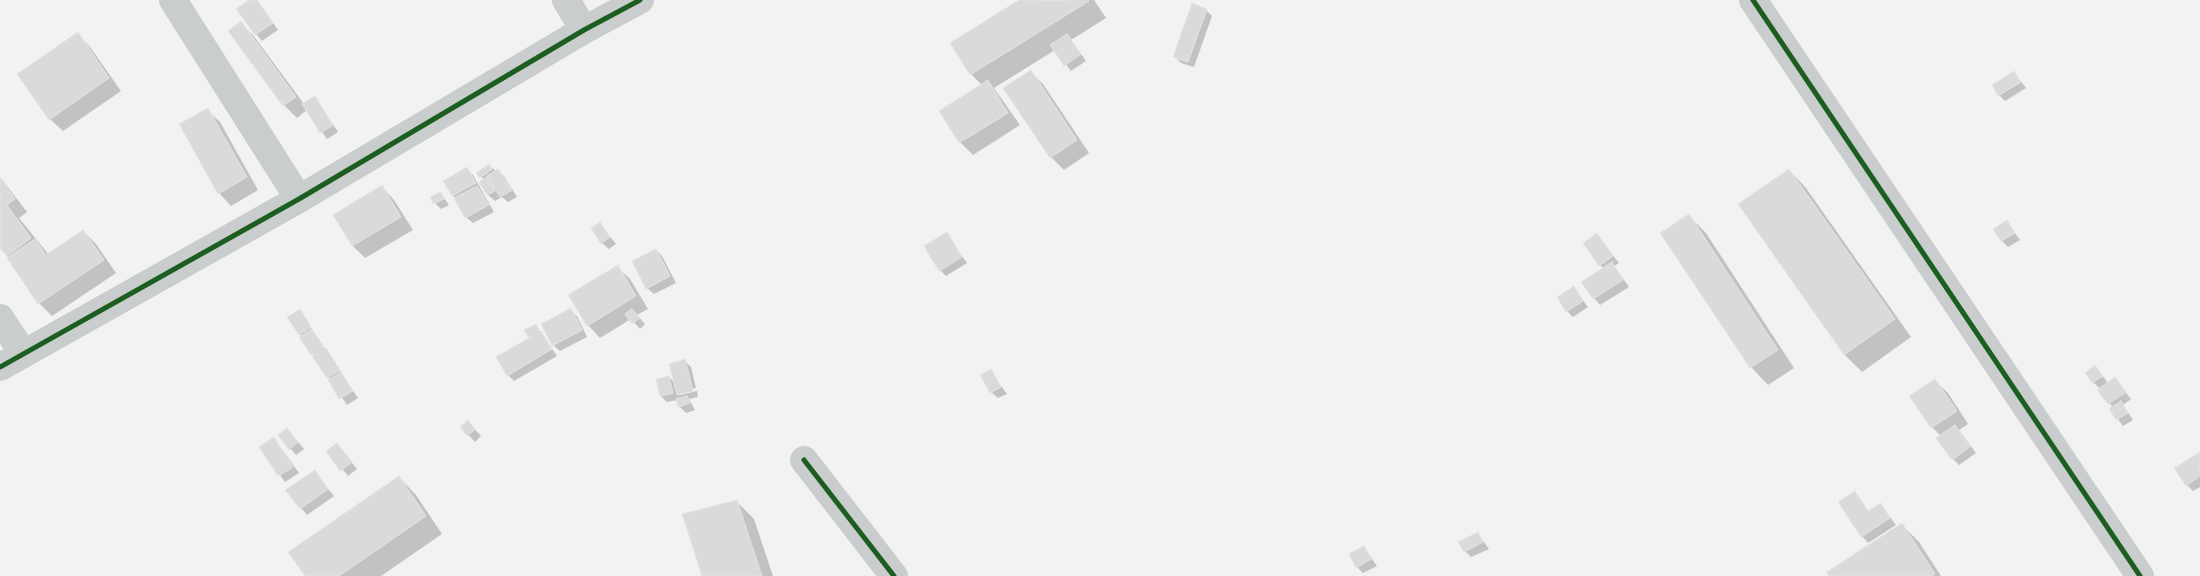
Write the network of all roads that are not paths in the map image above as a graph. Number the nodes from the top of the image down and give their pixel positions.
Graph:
1 (173, 0) edge
2 (566, 0) edge
3 (640, 0) edge
4 (1753, 0) edge
5 (584, 30) junction
6 (299, 200) junction
7 (0, 318) edge
8 (23, 353) junction
9 (0, 367) edge
10 (804, 460) dead end
11 (894, 576) edge
12 (2140, 576) edge

1 - 6 street
2 - 5 street
3 - 5 street
4 - 12 street
5 - 6 street
6 - 8 street
7 - 8 street
8 - 9 street
10 - 11 street

